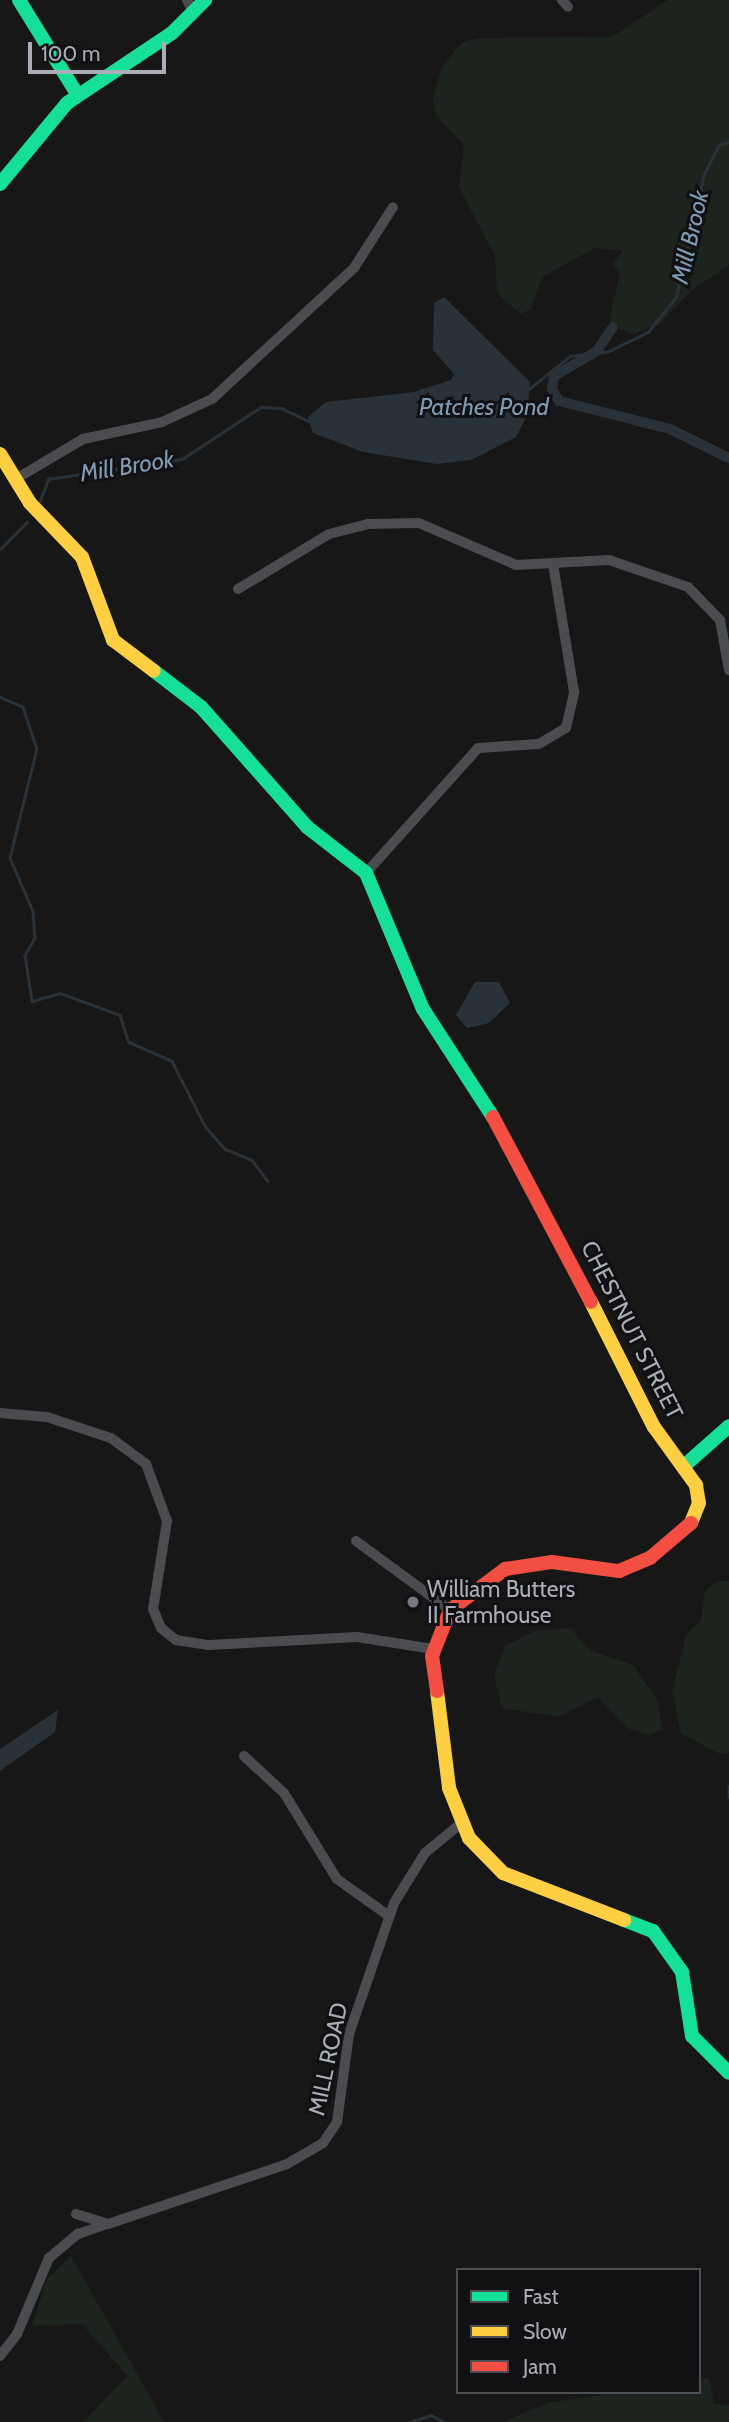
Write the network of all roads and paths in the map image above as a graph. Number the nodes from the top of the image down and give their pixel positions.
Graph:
1 (19, 0) edge
2 (205, 0) edge
3 (191, 6) edge
4 (77, 94) junction
5 (0, 184) edge
6 (393, 207) dead end
7 (0, 454) edge
8 (14, 480) junction
9 (553, 564) junction
10 (238, 589) dead end
11 (729, 670) edge
12 (366, 873) junction
13 (0, 1413) edge
14 (729, 1426) edge
15 (684, 1466) junction
16 (356, 1541) dead end
17 (450, 1610) junction
18 (433, 1649) junction
19 (244, 1756) dead end
20 (460, 1824) junction
21 (389, 1916) junction
22 (729, 2073) edge
23 (76, 2214) dead end
24 (108, 2224) junction
25 (0, 2356) edge

1 - 4 street
2 - 3 street
3 - 4 street
4 - 5 street
6 - 8 street
7 - 8 street
8 - 12 street
9 - 10 street
9 - 11 street
9 - 12 street
12 - 15 street, CHESTNUT STREET
13 - 18 street
14 - 15 street
15 - 17 street, CHESTNUT STREET
16 - 17 street
17 - 18 street, CHESTNUT STREET
18 - 20 street, CHESTNUT STREET
19 - 21 street
20 - 21 street, MILL ROAD
20 - 22 street, CHESTNUT STREET
21 - 24 street, MILL ROAD
23 - 24 street
24 - 25 street, MILL ROAD

